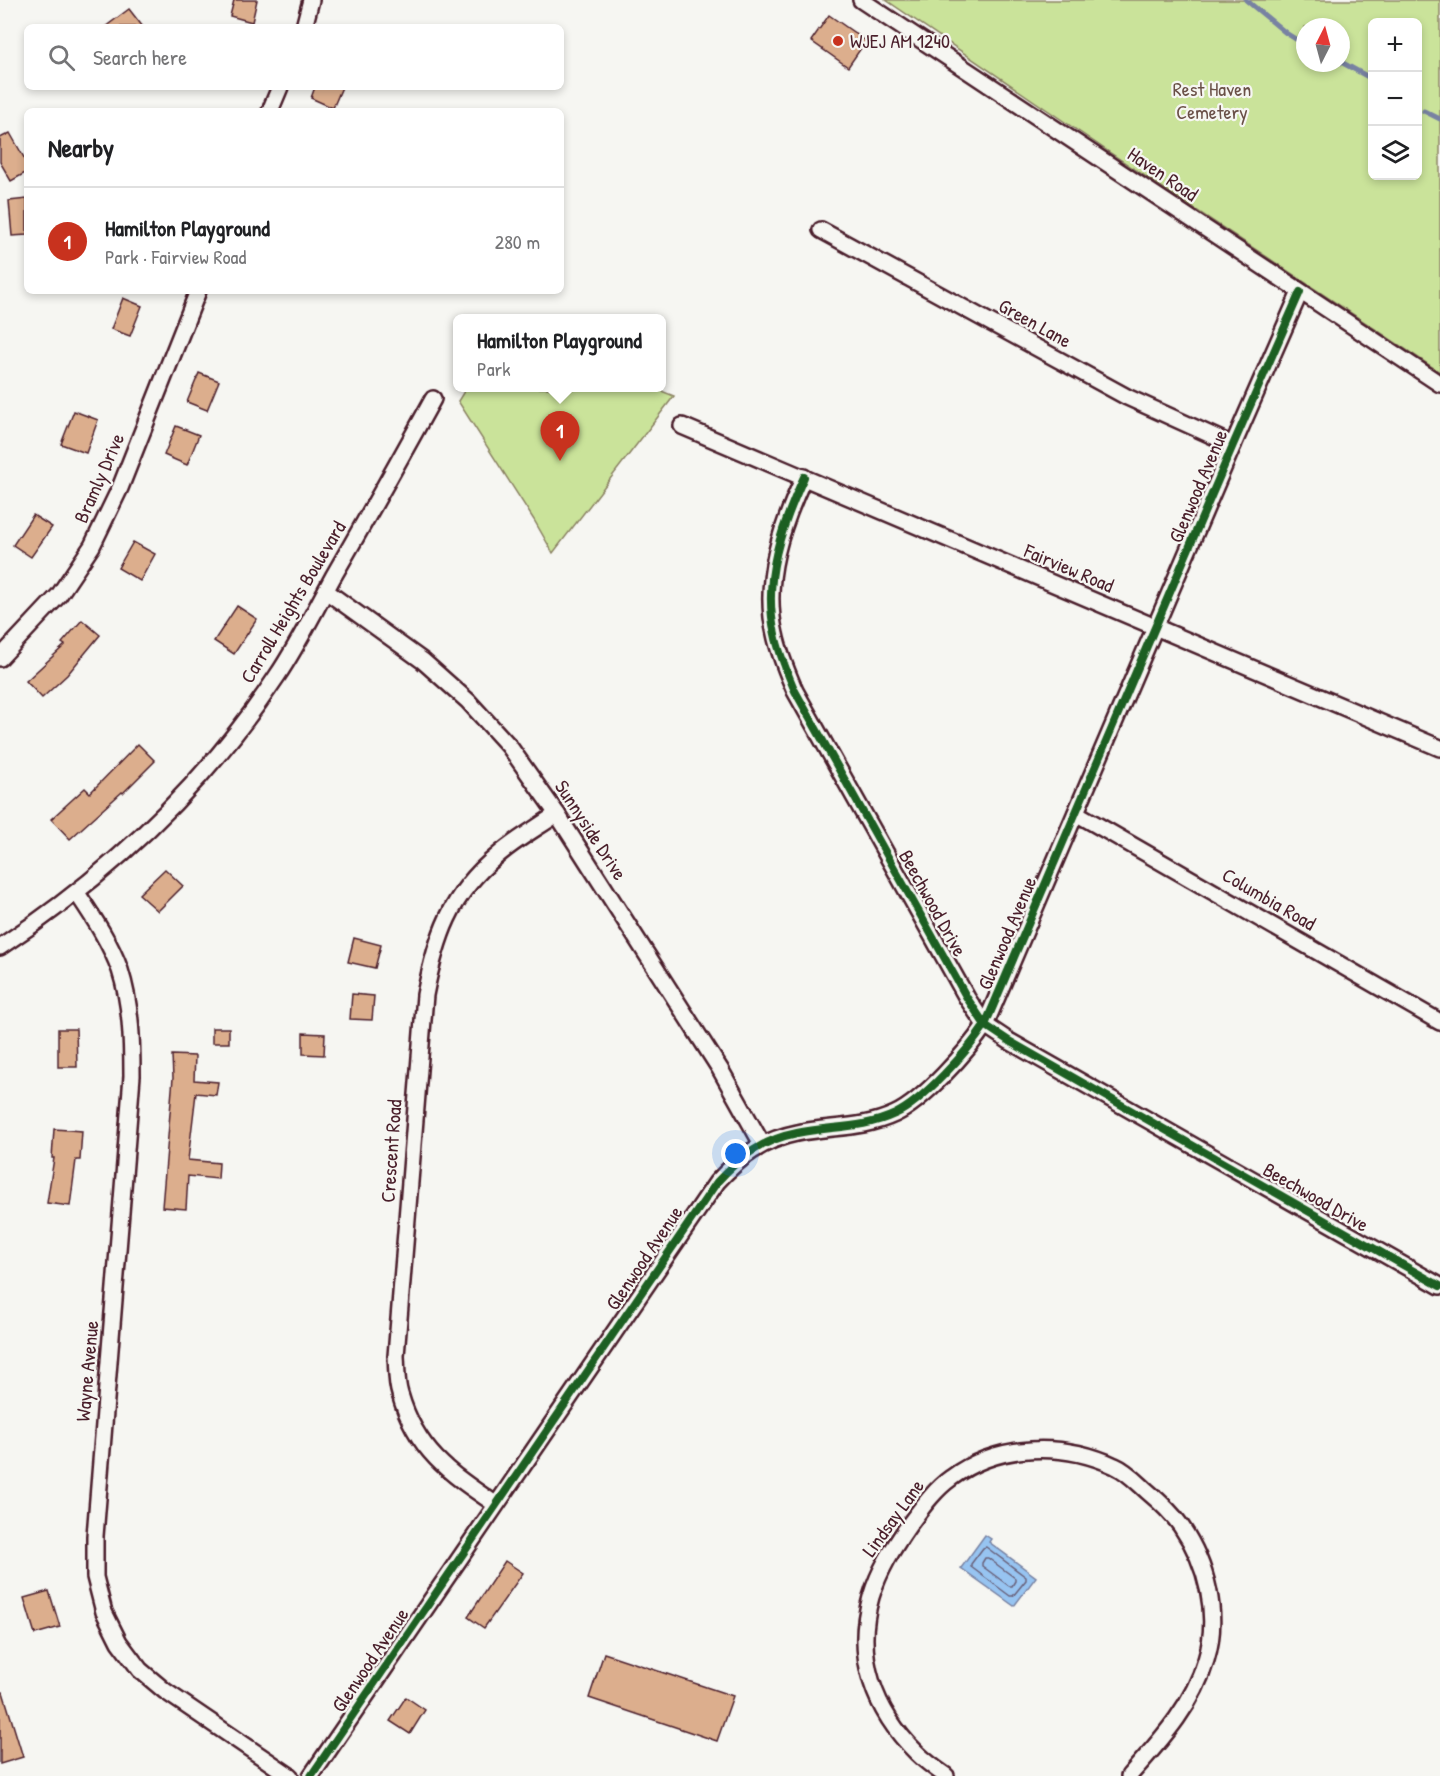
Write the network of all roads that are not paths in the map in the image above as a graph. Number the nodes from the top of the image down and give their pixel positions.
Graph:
1 (311, 0) edge
2 (861, 0) edge
3 (305, 24) edge
4 (279, 90) edge
5 (271, 108) edge
6 (821, 230) dead end
7 (1300, 292) junction
8 (197, 294) edge
9 (1440, 384) edge
10 (433, 399) dead end
11 (682, 426) dead end
12 (1233, 445) junction
13 (804, 477) junction
14 (326, 591) junction
15 (1156, 628) junction
16 (0, 658) edge
17 (1440, 748) edge
18 (1076, 813) junction
19 (557, 814) junction
20 (77, 892) junction
21 (0, 947) edge
22 (1440, 1022) edge
23 (985, 1025) junction
24 (762, 1144) junction
25 (1440, 1286) edge
26 (495, 1504) junction
27 (290, 1776) edge
28 (311, 1776) edge
29 (946, 1776) edge
30 (1128, 1776) edge

1 - 3 street
2 - 7 street, Haven Road
4 - 5 street
6 - 12 street, Green Lane
7 - 9 street, Haven Road
7 - 12 street, Glenwood Avenue
8 - 16 street, Bramly Drive
10 - 14 street, Carroll Heights Boulevard
11 - 13 street, Fairview Road
12 - 15 street, Glenwood Avenue
13 - 15 street, Fairview Road
13 - 23 street, Beechwood Drive
14 - 19 street, Sunnyside Drive
14 - 20 street, Carroll Heights Boulevard
15 - 17 street, Fairview Road
15 - 18 street, Glenwood Avenue
18 - 22 street, Columbia Road
18 - 23 street, Glenwood Avenue
19 - 24 street, Sunnyside Drive
19 - 26 street, Crescent Road
20 - 21 street, Carroll Heights Boulevard
20 - 27 street, Wayne Avenue
23 - 24 street, Glenwood Avenue
23 - 25 street, Beechwood Drive
24 - 26 street, Glenwood Avenue
26 - 28 street, Glenwood Avenue
29 - 30 street, Lindsay Lane

